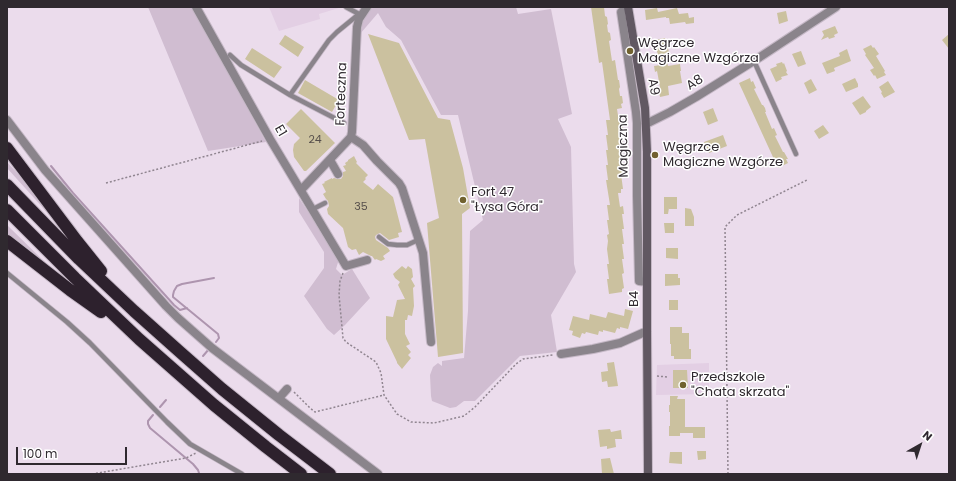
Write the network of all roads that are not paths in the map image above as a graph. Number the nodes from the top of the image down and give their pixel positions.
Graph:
1 (196, 7) edge
2 (346, 7) edge
3 (367, 7) edge
4 (836, 7) edge
5 (628, 8) edge
6 (359, 14) junction
7 (212, 35) junction
8 (230, 55) joint
9 (754, 61) junction
10 (290, 95) junction
11 (7, 120) edge
12 (344, 123) joint
13 (646, 124) junction
14 (352, 128) junction
15 (351, 137) junction
16 (7, 148) edge
17 (796, 154) dead end
18 (330, 160) junction
19 (338, 174) dead end
20 (7, 185) edge
21 (301, 190) junction
22 (325, 203) dead end
23 (7, 210) edge
24 (313, 210) junction
25 (379, 237) dead end
26 (418, 240) junction
27 (7, 241) edge
28 (368, 260) dead end
29 (7, 273) edge
30 (647, 282) junction
31 (134, 311) junction
32 (647, 331) junction
33 (139, 339) junction
34 (431, 342) dead end
35 (561, 354) road end
36 (287, 389) road end
37 (279, 398) junction
38 (242, 474) edge
39 (301, 474) edge
40 (330, 474) edge
41 (378, 474) edge
42 (648, 474) edge

1 - 7 street, E1
2 - 6 lane
3 - 6 lane
3 - 14 street, Forteczna
4 - 9 street, A8
5 - 13 street, A9
5 - 30 street, Magiczna
6 - 10 lane
7 - 8 street
7 - 21 street, E1
8 - 10 lane
9 - 13 street, A8
9 - 17 lane
10 - 12 lane
11 - 37 street
12 - 14 street
13 - 30 street, B4
14 - 15 street, Forteczna
15 - 18 street, Forteczna
15 - 26 street
16 - 31 highway
18 - 19 street
18 - 21 street, Forteczna
20 - 31 highway
21 - 24 street, E1
22 - 24 lane
23 - 33 highway
24 - 28 street, E1
25 - 26 lane
26 - 34 street
27 - 33 highway
29 - 38 lane
30 - 32 street, B4
31 - 40 highway
32 - 35 street
32 - 42 street, B4
33 - 39 highway
36 - 37 street
37 - 41 street

